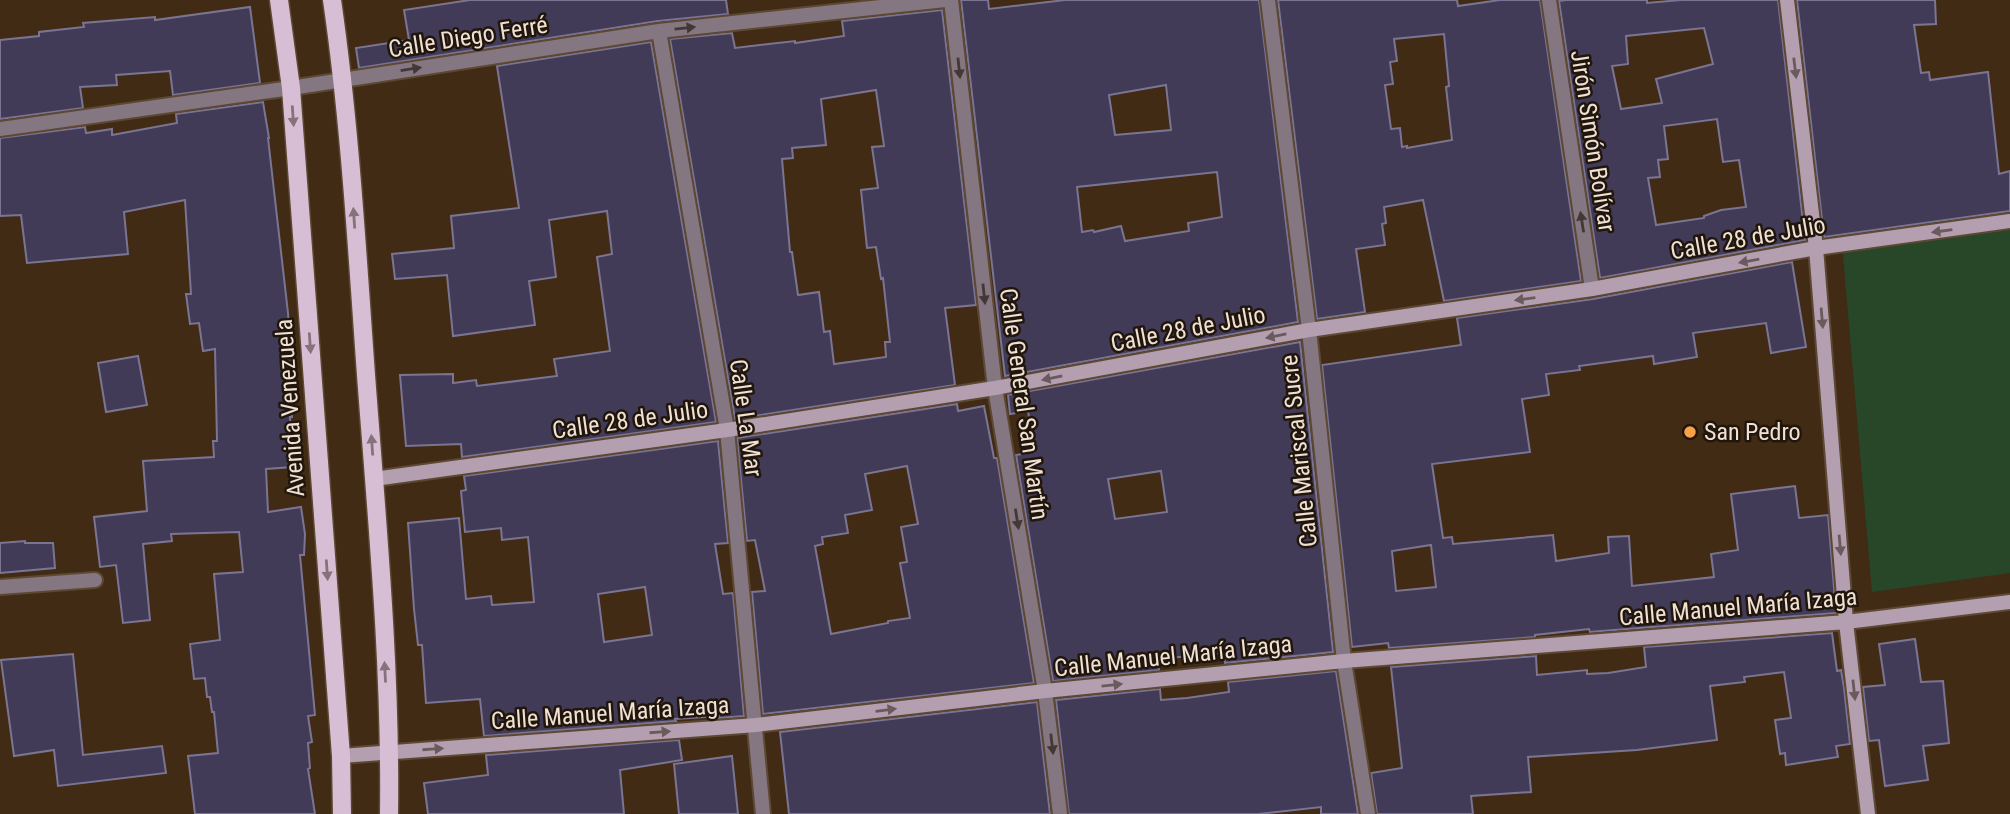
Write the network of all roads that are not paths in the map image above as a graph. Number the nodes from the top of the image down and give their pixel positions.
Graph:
1 (279, 0) edge
2 (332, 0) edge
3 (945, 0) edge
4 (951, 0) edge
5 (1268, 0) edge
6 (1549, 0) edge
7 (1787, 0) edge
8 (659, 31) junction
9 (344, 79) junction
10 (291, 88) junction
11 (0, 129) edge
12 (2010, 221) edge
13 (1816, 248) junction
14 (1592, 289) junction
15 (1309, 330) junction
16 (995, 388) junction
17 (727, 430) junction
18 (374, 479) junction
19 (95, 580) dead end
20 (0, 587) edge
21 (2010, 602) edge
22 (1846, 622) junction
23 (1344, 661) junction
24 (1045, 691) junction
25 (756, 725) junction
26 (390, 752) junction
27 (341, 756) junction
28 (342, 814) edge
29 (389, 814) edge
30 (764, 814) edge
31 (1060, 814) edge
32 (1368, 814) edge
33 (1868, 814) edge

1 - 10 main road, Avenida Venezuela
2 - 9 main road
8 -> 3 street, Calle Diego Ferré
4 -> 16 street, Calle General San Martín
5 - 15 street, Calle Mariscal Sucre
14 -> 6 street, Jirón Simón Bolívar
7 -> 13 street
9 -> 8 street, Calle Diego Ferré
8 - 17 street, Calle La Mar
9 - 10 street, Calle Diego Ferré
18 -> 9 main road
10 - 11 street, Calle Diego Ferré
10 -> 27 main road, Avenida Venezuela
12 -> 13 street, Calle 28 de Julio
13 -> 14 street, Calle 28 de Julio
13 -> 22 street
14 -> 15 street, Calle 28 de Julio
15 -> 16 street, Calle 28 de Julio
15 - 23 street, Calle Mariscal Sucre
16 - 17 street, Calle 28 de Julio
16 -> 24 street, Calle General San Martín
17 - 18 street, Calle 28 de Julio
17 - 25 street, Calle La Mar
26 -> 18 main road
19 - 20 street
21 - 22 street, Calle Manuel María Izaga
22 - 23 street, Calle Manuel María Izaga
22 -> 33 street
24 -> 23 street, Calle Manuel María Izaga
23 - 32 street, Calle Mariscal Sucre
25 -> 24 street, Calle Manuel María Izaga
24 -> 31 street, Calle General San Martín
26 -> 25 street, Calle Manuel María Izaga
25 - 30 street, Calle La Mar
26 - 27 street, Calle Manuel María Izaga
26 - 29 main road
27 - 28 main road, Avenida Venezuela

